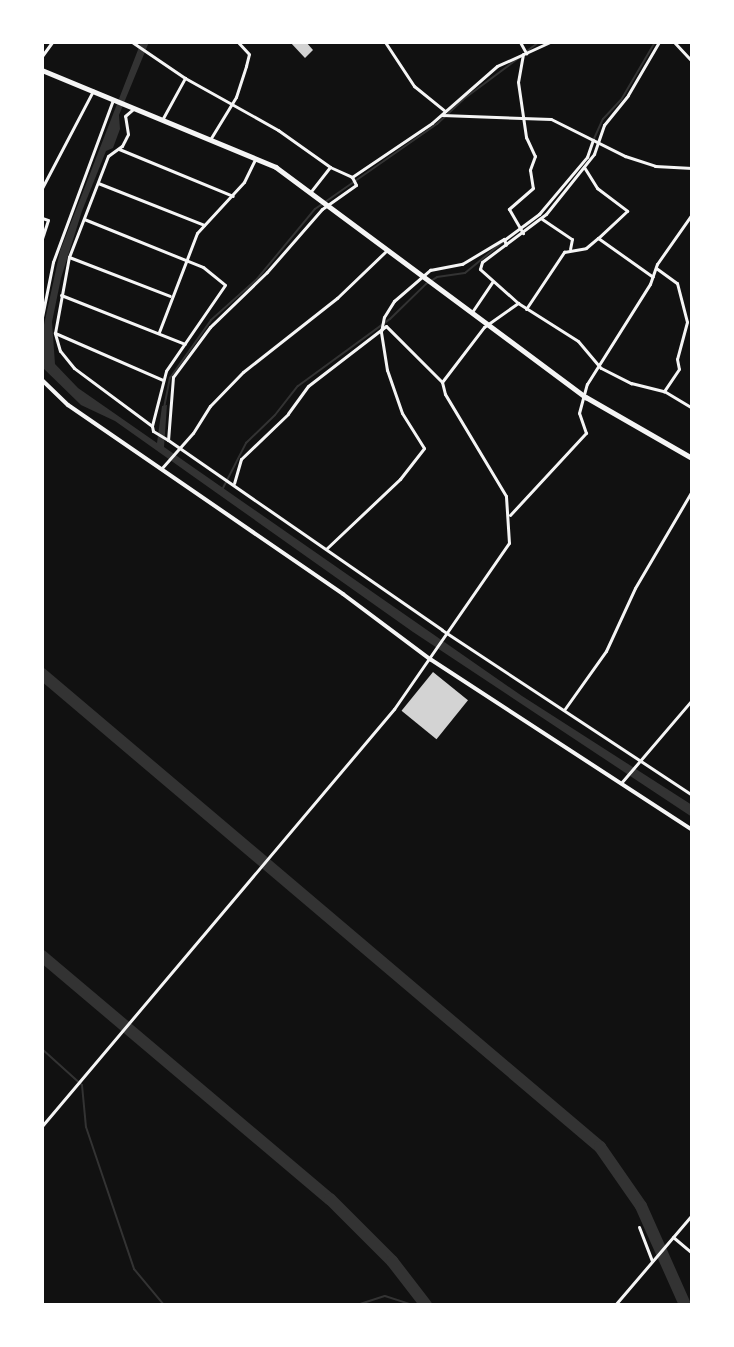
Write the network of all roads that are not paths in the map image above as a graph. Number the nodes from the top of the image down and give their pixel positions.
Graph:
1 (52, 42) edge
2 (132, 42) edge
3 (238, 42) edge
4 (385, 42) edge
5 (520, 42) edge
6 (550, 42) edge
7 (659, 42) edge
8 (674, 42) edge
9 (524, 53) junction
10 (42, 56) edge
11 (692, 61) edge
12 (42, 70) edge
13 (184, 78) junction
14 (93, 91) junction
15 (114, 100) junction
16 (231, 101) junction
17 (134, 109) junction
18 (445, 111) junction
19 (440, 115) junction
20 (524, 117) junction
21 (162, 120) junction
22 (211, 138) junction
23 (593, 139) junction
24 (598, 143) junction
25 (119, 149) junction
26 (256, 157) junction
27 (330, 167) junction
28 (584, 167) junction
29 (692, 168) edge
30 (352, 177) junction
31 (98, 183) junction
32 (42, 188) edge
33 (310, 191) junction
34 (233, 196) junction
35 (328, 205) junction
36 (692, 214) edge
37 (42, 218) edge
38 (84, 219) junction
39 (542, 219) junction
40 (204, 225) junction
41 (520, 227) junction
42 (524, 233) junction
43 (598, 238) junction
44 (42, 239) edge
45 (504, 240) junction
46 (507, 245) junction
47 (388, 249) junction
48 (570, 249) junction
49 (69, 257) junction
50 (185, 260) junction
51 (656, 268) junction
52 (422, 275) junction
53 (653, 277) junction
54 (493, 281) junction
55 (60, 295) junction
56 (170, 296) junction
57 (518, 303) junction
58 (526, 309) junction
59 (472, 312) junction
60 (42, 317) edge
61 (488, 324) junction
62 (159, 332) junction
63 (381, 332) junction
64 (55, 333) junction
65 (185, 344) junction
66 (599, 363) junction
67 (42, 380) edge
68 (162, 380) junction
69 (442, 382) junction
70 (664, 391) junction
71 (586, 397) junction
72 (692, 408) edge
73 (152, 426) junction
74 (168, 440) junction
75 (176, 450) junction
76 (692, 458) edge
77 (160, 469) junction
78 (234, 483) junction
79 (692, 491) edge
80 (510, 515) junction
81 (326, 549) junction
82 (448, 635) junction
83 (430, 659) junction
84 (692, 700) edge
85 (564, 710) junction
86 (638, 762) junction
87 (619, 784) junction
88 (692, 795) edge
89 (692, 830) edge
90 (42, 1126) edge
91 (692, 1215) edge
92 (639, 1227) dead end
93 (673, 1237) junction
94 (692, 1253) edge
95 (653, 1260) junction
96 (615, 1305) edge

1 - 10 street
2 - 13 street
3 - 16 street
4 - 18 street
5 - 9 street
6 - 9 street
7 - 24 street
8 - 11 street
9 - 18 street
9 - 20 street
12 - 14 main road
13 - 16 street
13 - 21 street
14 - 15 main road
14 - 32 street
15 - 17 main road
15 - 60 street
16 - 22 street
16 - 27 street
17 - 21 main road
17 - 25 street
18 - 19 street
19 - 20 street
19 - 30 street
20 - 23 street
20 - 41 street
21 - 22 main road
22 - 26 main road
23 - 24 street
23 - 41 street
24 - 28 street
24 - 29 street
25 - 31 street
25 - 34 street
26 - 33 main road
26 - 34 street
27 - 30 street
27 - 33 street
28 - 39 street
28 - 43 street
30 - 35 street
31 - 38 street
31 - 40 street
33 - 35 main road
34 - 40 street
35 - 47 main road
35 - 74 street
36 - 51 street
37 - 44 street
38 - 49 street
38 - 50 street
39 - 42 street
39 - 48 street
40 - 50 street
41 - 42 street
41 - 45 street
42 - 46 street
43 - 48 street
43 - 53 street
45 - 46 street
45 - 52 street
46 - 54 street
47 - 52 main road
47 - 75 street
48 - 58 street
49 - 55 street
49 - 56 street
50 - 56 street
50 - 65 street
51 - 53 street
51 - 70 street
52 - 59 main road
52 - 63 street
53 - 66 street
54 - 57 street
54 - 59 street
55 - 62 street
55 - 64 street
56 - 62 street
57 - 58 street
57 - 61 street
58 - 66 street
59 - 61 main road
61 - 69 street
61 - 71 main road
62 - 65 street
63 - 69 street
63 - 78 street
63 - 81 street
64 - 68 street
64 - 73 street
65 - 68 street
66 - 70 street
66 - 71 street
67 - 77 street
68 - 73 street
69 - 80 street
70 - 72 street
71 - 76 main road
71 - 80 street
73 - 74 street
74 - 75 street
75 - 77 street
75 - 78 street
77 - 83 street
78 - 81 street
79 - 85 street
80 - 82 street
81 - 82 street
82 - 83 street
82 - 85 street
83 - 87 street
83 - 90 street
84 - 86 street
85 - 86 street
86 - 87 street
86 - 88 street
87 - 89 street
91 - 93 street
92 - 95 street
93 - 94 street
93 - 95 street
95 - 96 street

